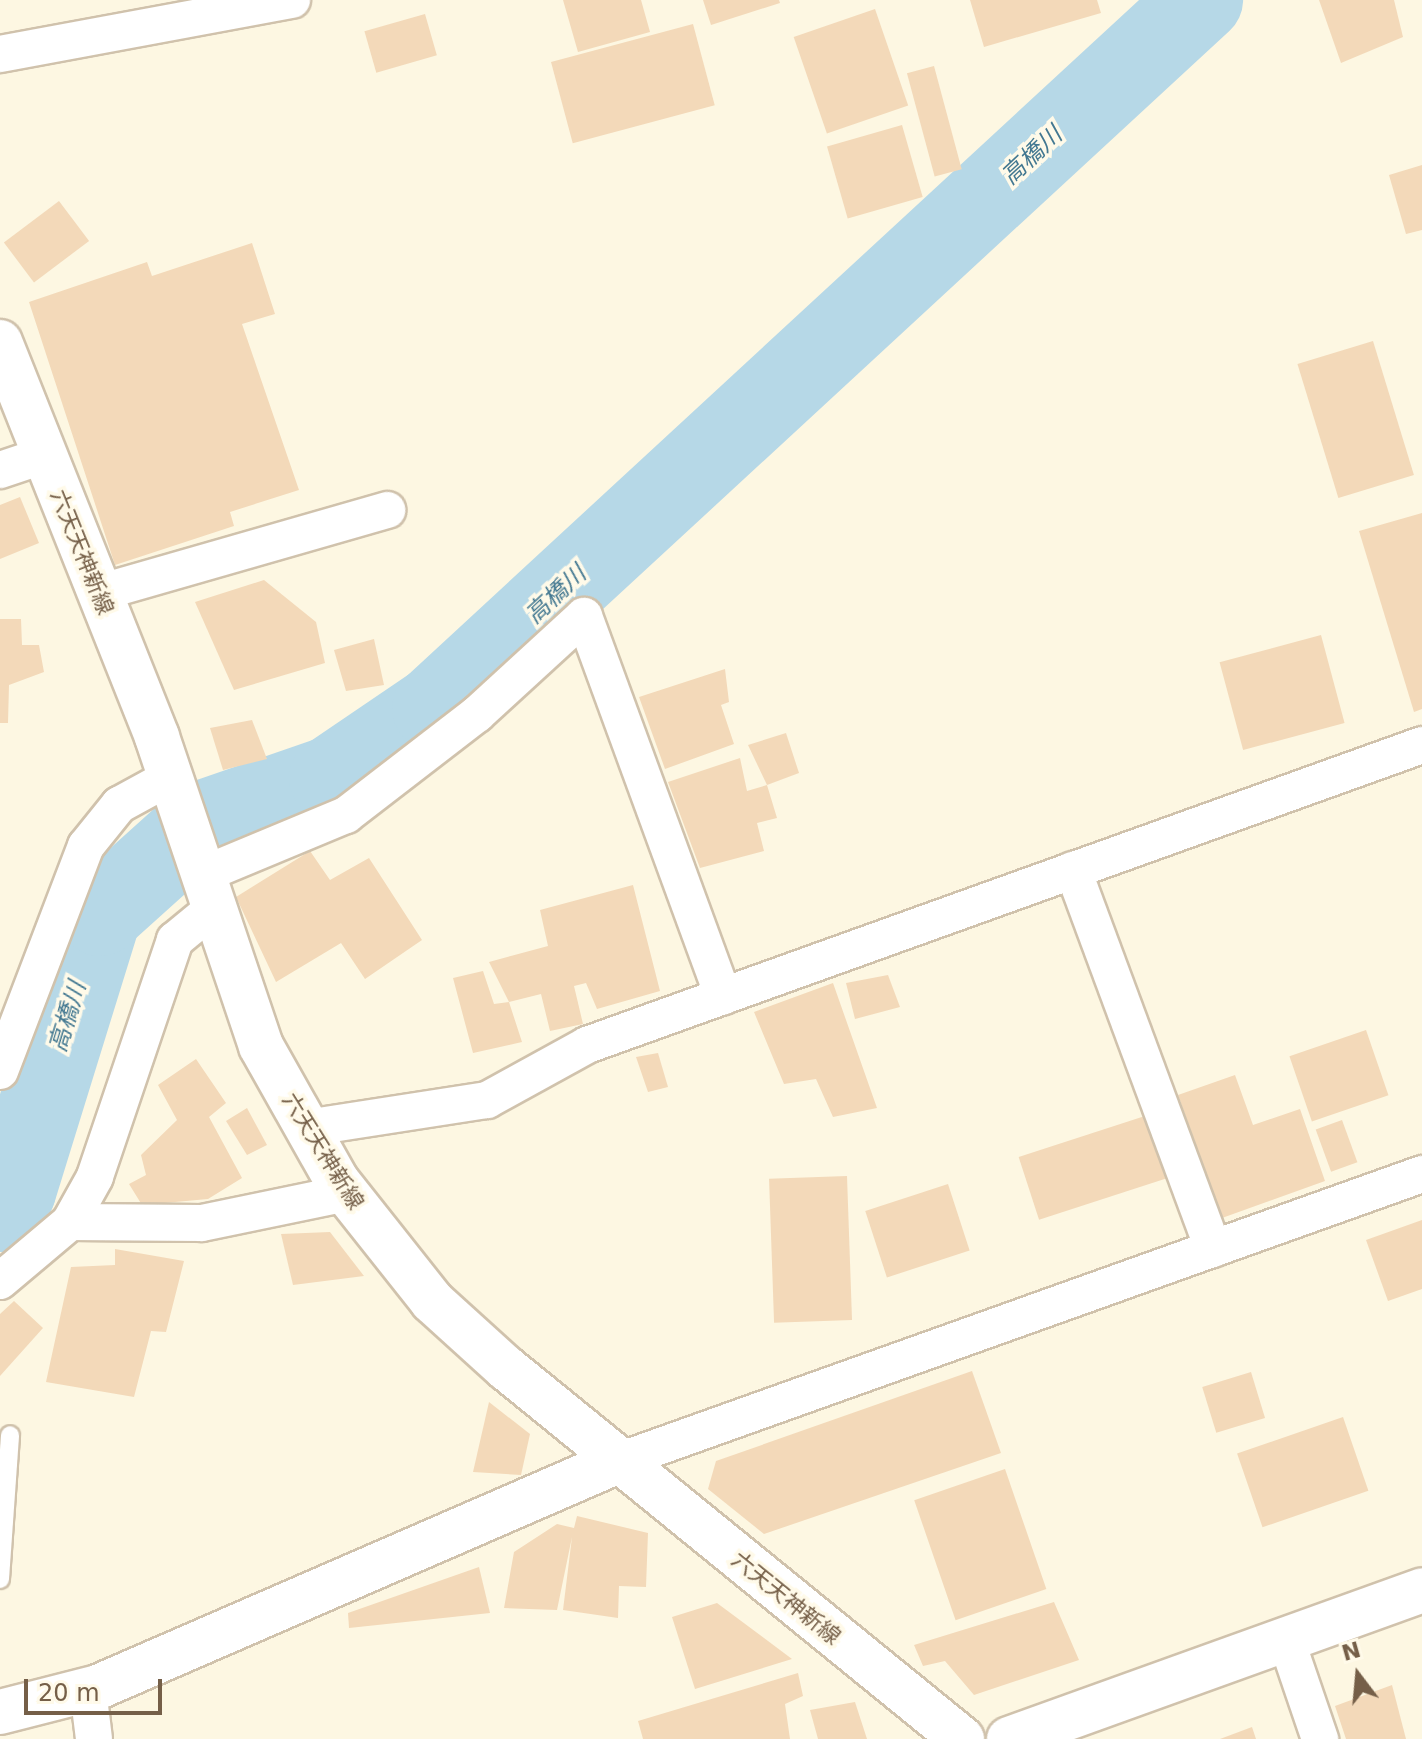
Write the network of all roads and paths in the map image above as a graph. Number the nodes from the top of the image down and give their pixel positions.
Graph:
1 (292, 0) edge
2 (0, 54) edge
3 (0, 342) edge
4 (42, 456) junction
5 (0, 470) edge
6 (387, 510) dead end
7 (98, 593) junction
8 (1422, 745) edge
9 (176, 788) junction
10 (1073, 870) junction
11 (210, 890) junction
12 (723, 996) junction
13 (0, 1071) edge
14 (306, 1128) junction
15 (1422, 1174) edge
16 (347, 1193) junction
17 (70, 1222) junction
18 (1213, 1249) junction
19 (0, 1281) edge
20 (10, 1435) dead end
21 (616, 1462) junction
22 (0, 1579) edge
23 (1422, 1590) edge
24 (1286, 1639) junction
25 (88, 1690) junction
26 (0, 1712) edge
27 (94, 1739) edge
28 (962, 1739) edge
29 (1009, 1739) edge
30 (1320, 1739) edge

1 - 2 street
3 - 4 main road, 六天天神新線
4 - 5 street
4 - 7 main road, 六天天神新線
6 - 7 street
7 - 9 main road, 六天天神新線
8 - 10 street
9 - 11 main road, 六天天神新線
9 - 13 street
10 - 12 street
10 - 18 street
11 - 12 street
11 - 14 main road, 六天天神新線
11 - 17 street
12 - 14 street
14 - 16 main road, 六天天神新線
15 - 18 street
16 - 17 street
16 - 21 main road, 六天天神新線
17 - 19 street
18 - 21 street
20 - 22 lane
21 - 25 main road
21 - 28 main road, 六天天神新線
23 - 24 main road
24 - 29 main road
24 - 30 street
25 - 26 main road
25 - 27 street

